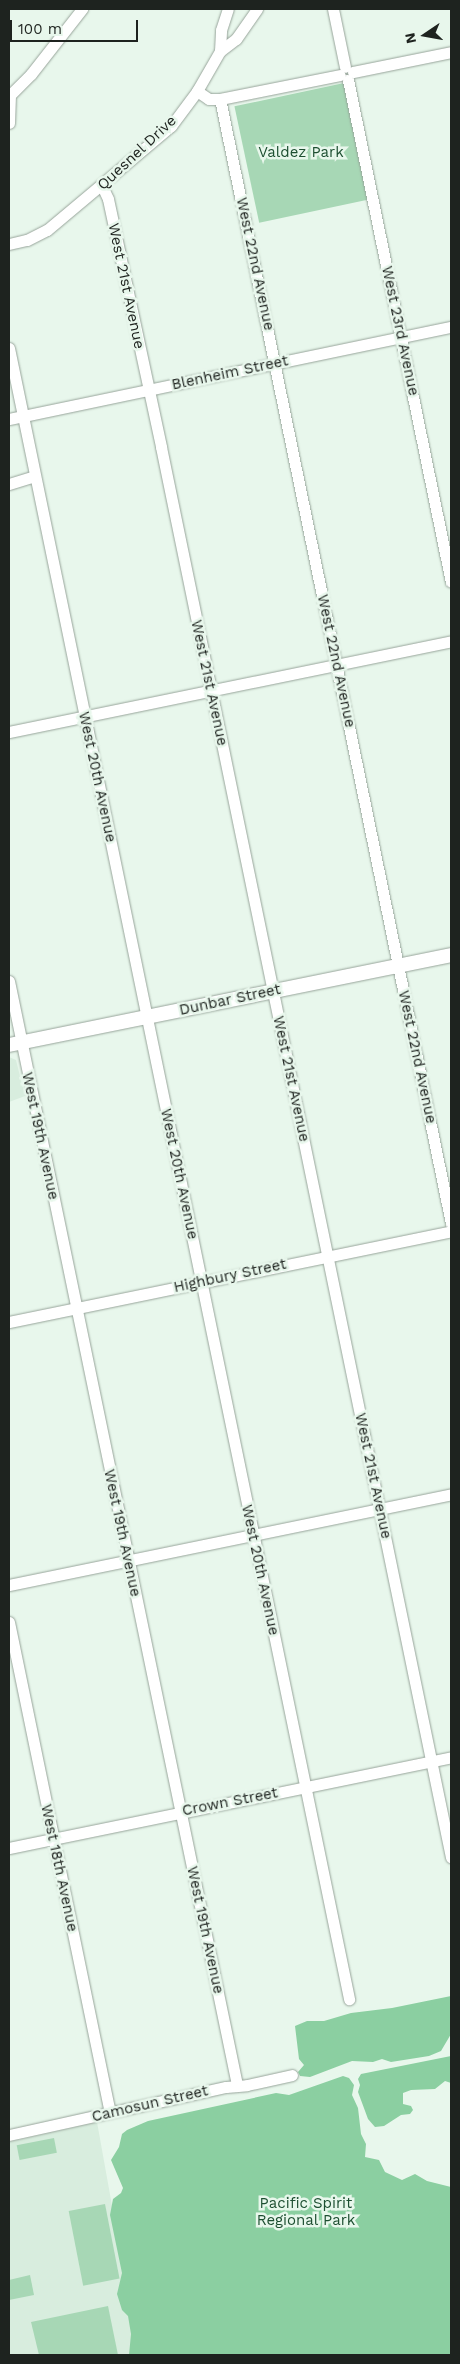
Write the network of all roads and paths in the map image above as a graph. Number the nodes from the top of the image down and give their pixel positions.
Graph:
1 (228, 9) edge
2 (257, 9) edge
3 (333, 9) edge
4 (77, 11) edge
5 (220, 50) junction
6 (451, 52) edge
7 (347, 73) junction
8 (197, 91) junction
9 (9, 96) edge
10 (220, 98) junction
11 (9, 123) edge
12 (102, 186) junction
13 (9, 244) edge
14 (451, 327) edge
15 (401, 337) junction
16 (9, 348) edge
17 (275, 364) junction
18 (148, 390) junction
19 (23, 416) junction
20 (9, 419) edge
21 (35, 476) junction
22 (9, 484) edge
23 (451, 582) edge
24 (451, 641) edge
25 (337, 665) junction
26 (211, 691) junction
27 (85, 716) junction
28 (9, 732) edge
29 (451, 955) edge
30 (399, 966) junction
31 (9, 981) edge
32 (273, 991) junction
33 (147, 1017) junction
34 (15, 1044) edge
35 (451, 1223) edge
36 (451, 1230) edge
37 (327, 1256) junction
38 (201, 1282) junction
39 (76, 1308) junction
40 (9, 1322) edge
41 (451, 1494) edge
42 (380, 1509) junction
43 (253, 1535) junction
44 (128, 1561) junction
45 (9, 1585) edge
46 (9, 1622) edge
47 (451, 1757) edge
48 (432, 1761) junction
49 (306, 1787) junction
50 (180, 1812) junction
51 (53, 1839) junction
52 (9, 1848) edge
53 (451, 1857) edge
54 (349, 1999) dead end
55 (292, 2075) dead end
56 (237, 2085) junction
57 (110, 2114) junction
58 (9, 2135) edge

1 - 5 street
2 - 5 street, Quesnel Drive
3 - 7 street, West 23rd Avenue
4 - 9 street
5 - 8 street, Quesnel Drive
6 - 7 street
7 - 10 street
7 - 15 street, West 23rd Avenue
8 - 10 street
8 - 12 street, Quesnel Drive
9 - 11 street
10 - 17 street, West 22nd Avenue
12 - 13 street, Quesnel Drive
12 - 18 street, West 21st Avenue
14 - 15 street, Blenheim Street
15 - 17 street, Blenheim Street
15 - 23 street, West 23rd Avenue
16 - 19 street, West 20th Avenue
17 - 18 street, Blenheim Street
17 - 25 street, West 22nd Avenue
18 - 19 street, Blenheim Street
18 - 26 street, West 21st Avenue
19 - 20 street, Blenheim Street
19 - 21 street, West 20th Avenue
21 - 22 street
21 - 27 street, West 20th Avenue
24 - 25 street
25 - 26 street
25 - 30 street, West 22nd Avenue
26 - 27 street
26 - 32 street, West 21st Avenue
27 - 28 street
27 - 33 street, West 20th Avenue
29 - 30 main road, Dunbar Street
30 - 32 main road, Dunbar Street
30 - 35 street, West 22nd Avenue
31 - 34 street, West 19th Avenue
32 - 33 main road, Dunbar Street
32 - 37 street, West 21st Avenue
33 - 34 main road, Dunbar Street
33 - 38 street, West 20th Avenue
34 - 39 street, West 19th Avenue
36 - 37 street, Highbury Street
37 - 38 street, Highbury Street
37 - 42 street, West 21st Avenue
38 - 39 street, Highbury Street
38 - 43 street, West 20th Avenue
39 - 40 street, Highbury Street
39 - 44 street, West 19th Avenue
41 - 42 street
42 - 43 street
42 - 48 street, West 21st Avenue
43 - 44 street
43 - 49 street, West 20th Avenue
44 - 45 street
44 - 50 street, West 19th Avenue
46 - 51 street, West 18th Avenue
47 - 48 street, Crown Street
48 - 49 street, Crown Street
48 - 53 street, West 21st Avenue
49 - 50 street, Crown Street
49 - 54 street, West 20th Avenue
50 - 51 street, Crown Street
50 - 56 street, West 19th Avenue
51 - 52 street, Crown Street
51 - 57 street, West 18th Avenue
55 - 56 street, Camosun Street
56 - 57 street, Camosun Street
57 - 58 street, Camosun Street

